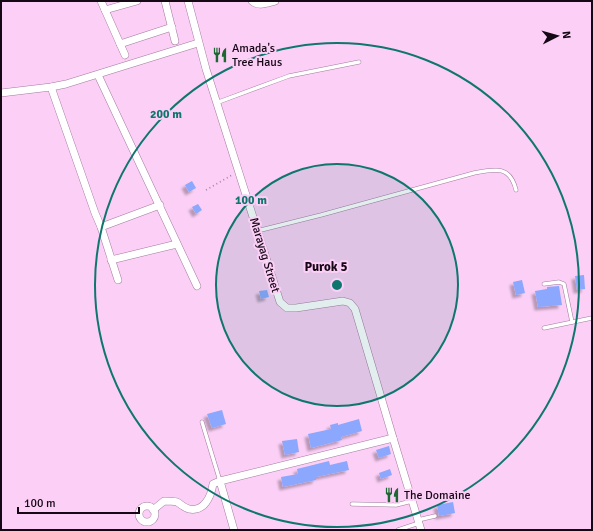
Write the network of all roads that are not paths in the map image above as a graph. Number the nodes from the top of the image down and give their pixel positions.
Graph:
1 (101, 1) edge
2 (137, 1) edge
3 (166, 1) edge
4 (188, 1) edge
5 (252, 1) edge
6 (275, 1) edge
7 (105, 10) junction
8 (172, 27) junction
9 (176, 41) dead end
10 (198, 43) junction
11 (120, 44) junction
12 (125, 55) dead end
13 (359, 62) dead end
14 (98, 75) junction
15 (52, 87) junction
16 (1, 93) edge
17 (216, 103) junction
18 (516, 190) dead end
19 (160, 205) junction
20 (101, 227) junction
21 (257, 231) junction
22 (177, 244) junction
23 (111, 260) junction
24 (118, 280) dead end
25 (544, 284) dead end
26 (197, 286) dead end
27 (592, 318) edge
28 (572, 322) junction
29 (544, 328) dead end
30 (202, 422) dead end
31 (392, 438) junction
32 (220, 481) junction
33 (413, 501) junction
34 (352, 504) dead end
35 (154, 510) dead end
36 (435, 516) dead end
37 (419, 524) edge
38 (234, 530) edge
39 (398, 530) edge

1 - 7 street
2 - 7 street
3 - 8 street
4 - 10 street, Marayag Street
5 - 6 street
7 - 11 street
8 - 9 street
8 - 11 street
10 - 14 street
10 - 17 street, Marayag Street
11 - 12 street
13 - 17 lane
14 - 15 street
14 - 19 street
15 - 16 street
15 - 20 street
17 - 21 street, Marayag Street
18 - 21 lane
19 - 20 street
19 - 22 street
20 - 23 street
21 - 31 street, Marayag Street
22 - 23 street
22 - 26 street
23 - 24 street
25 - 28 lane
27 - 28 lane
28 - 29 lane
30 - 32 lane
31 - 32 street
31 - 33 street, Marayag Street
32 - 35 street
32 - 38 street
33 - 34 lane
33 - 37 street, Marayag Street
36 - 37 lane
37 - 39 lane

